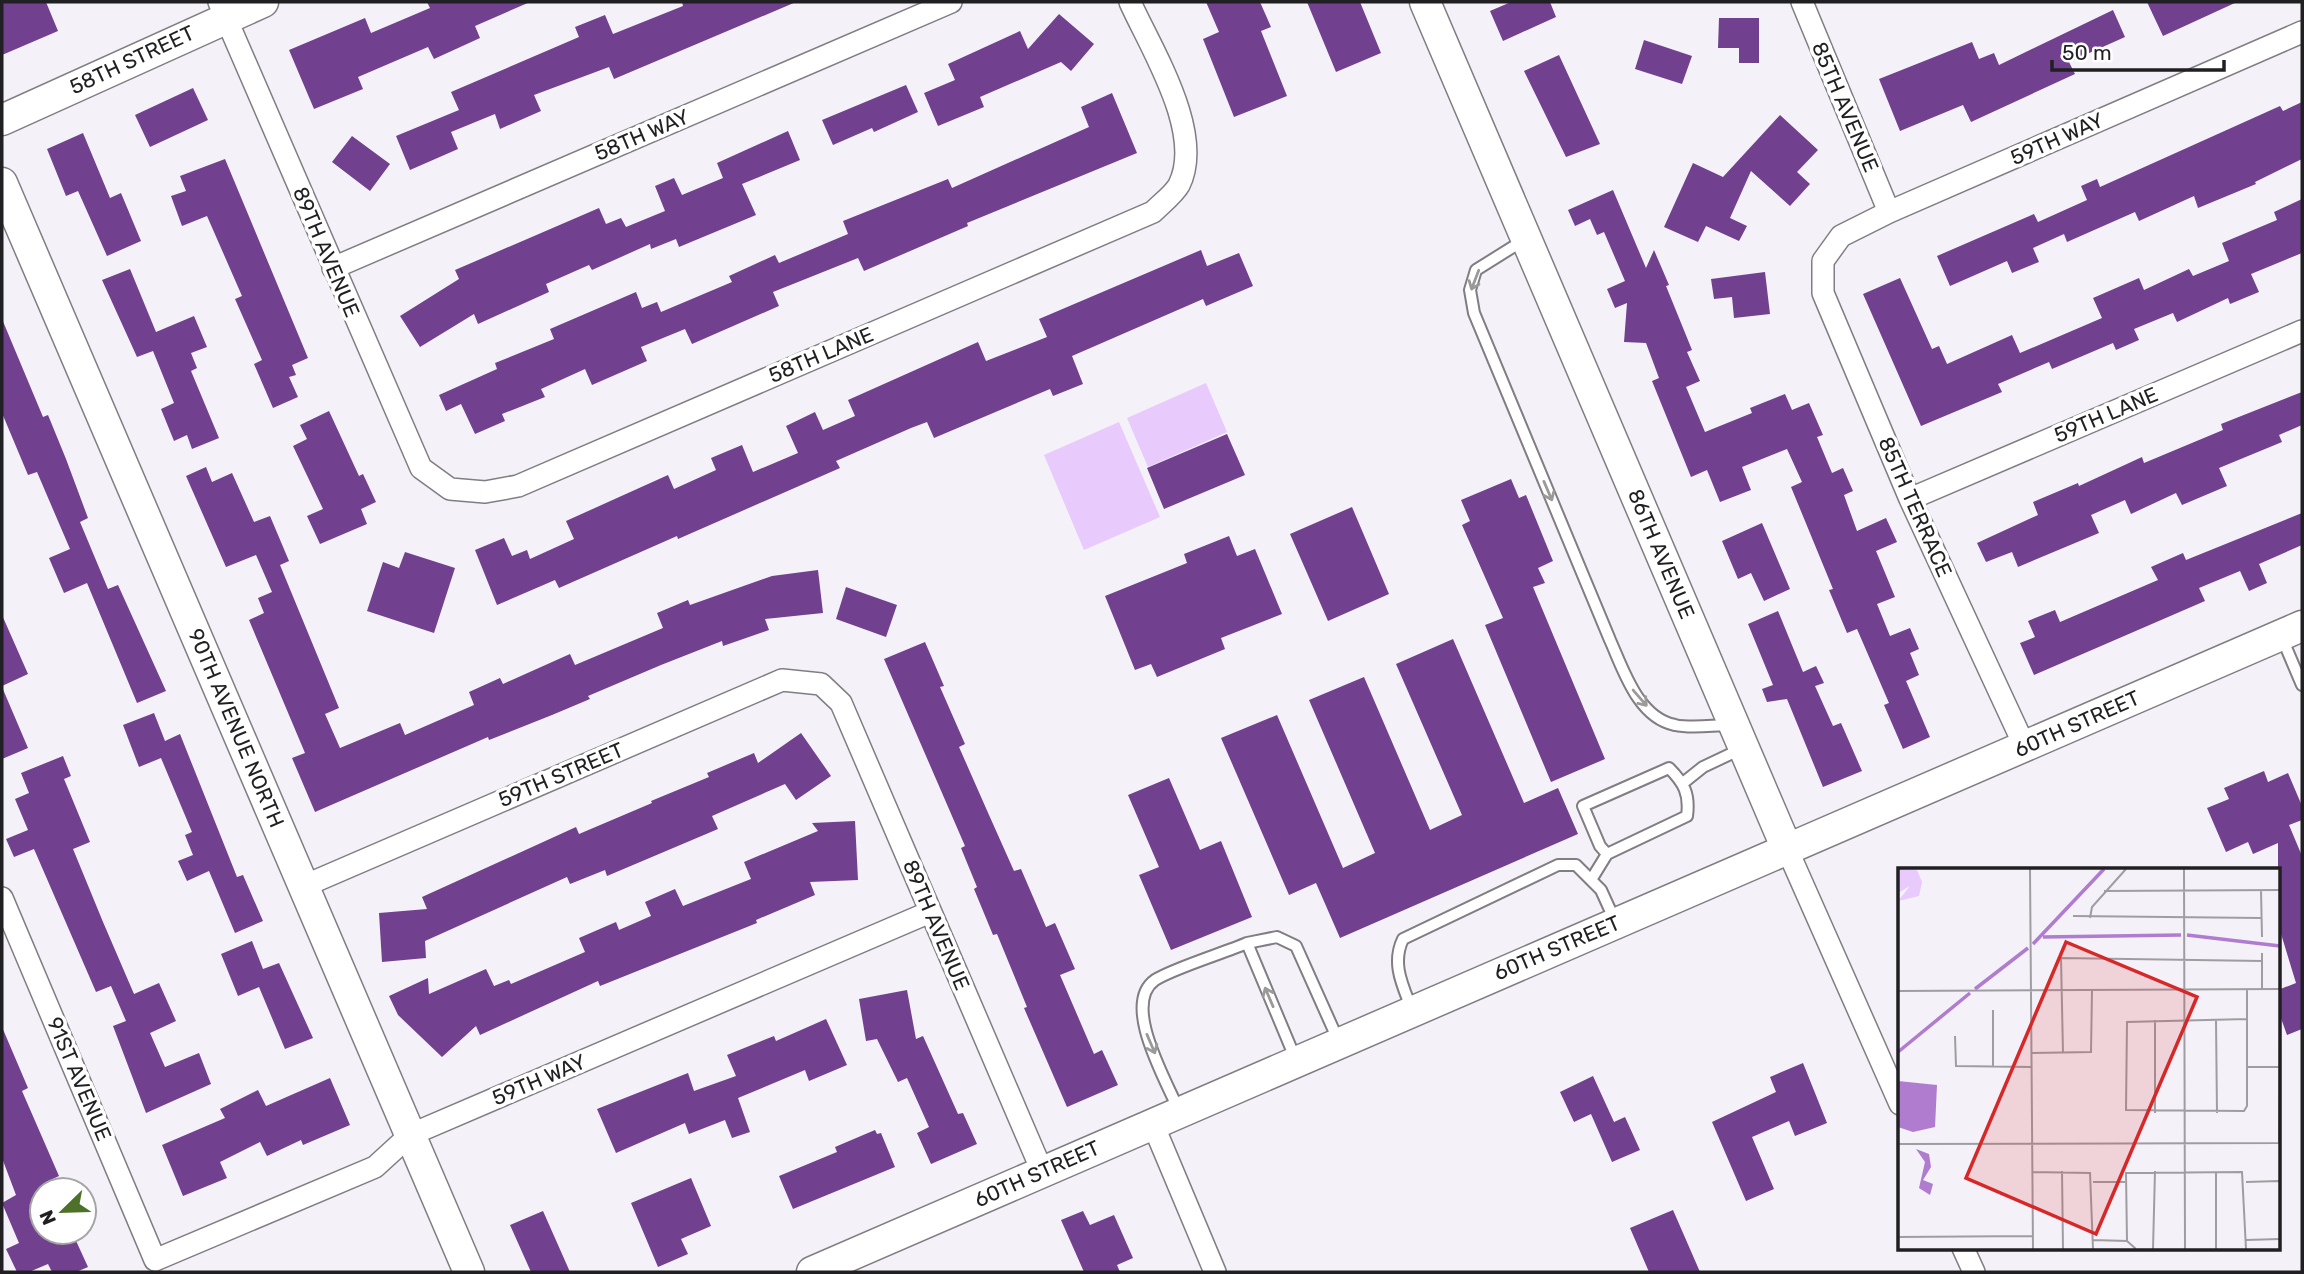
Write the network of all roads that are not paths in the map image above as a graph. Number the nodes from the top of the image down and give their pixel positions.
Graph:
1 (263, 2) edge
2 (951, 2) edge
3 (1130, 2) edge
4 (1425, 2) edge
5 (1802, 2) edge
6 (222, 10) edge
7 (2302, 32) edge
8 (2, 120) edge
9 (2, 183) edge
10 (1889, 212) junction
11 (1526, 239) junction
12 (1823, 261) joint
13 (333, 268) junction
14 (2302, 331) edge
15 (450, 489) joint
16 (1910, 499) junction
17 (2292, 630) edge
18 (821, 684) joint
19 (2302, 685) edge
20 (1739, 736) junction
21 (2025, 747) junction
22 (1683, 783) junction
23 (1787, 849) junction
24 (1606, 854) junction
25 (1591, 880) junction
26 (304, 886) junction
27 (2, 898) edge
28 (930, 912) junction
29 (1616, 923) junction
30 (1247, 943) junction
31 (1412, 1010) junction
32 (1339, 1042) junction
33 (1296, 1060) junction
34 (1898, 1099) edge
35 (1165, 1116) junction
36 (410, 1135) junction
37 (1042, 1171) junction
38 (1964, 1250) edge
39 (155, 1261) joint
40 (469, 1272) edge
41 (812, 1272) edge
42 (1215, 1272) edge
43 (1974, 1272) edge

1 - 6 street, 58TH STREET
2 - 13 street, 58TH WAY
3 - 15 street, 58TH LANE
4 - 11 street, 86TH AVENUE
5 - 10 street, 85TH AVENUE
6 - 8 street, 58TH STREET
6 - 13 street, 89TH AVENUE
7 - 10 street, 59TH WAY
9 - 26 street, 90TH AVENUE NORTH
10 - 12 street, 59TH WAY
11 - 20 street, 86TH AVENUE
11 -> 20 lane
12 - 16 street, 85TH TERRACE
13 - 15 street, 89TH AVENUE
14 - 16 street, 59TH LANE
16 - 21 street, 85TH TERRACE
17 - 19 lane
17 - 21 street, 60TH STREET
18 - 26 street, 59TH STREET
18 - 28 street, 89TH AVENUE
20 - 22 lane
20 - 23 street, 86TH AVENUE
21 - 23 street, 60TH STREET
22 - 24 lane
22 - 24 lane
23 - 29 street, 60TH STREET
23 - 34 street, 86TH AVENUE
24 - 25 lane
25 - 29 lane
25 - 31 lane
26 - 36 street, 90TH AVENUE NORTH
27 - 39 street, 91ST AVENUE
28 - 36 street, 59TH WAY
28 - 37 street, 89TH AVENUE
29 - 31 street, 60TH STREET
30 - 32 lane
33 -> 30 lane
30 -> 35 lane
31 - 32 street, 60TH STREET
32 - 33 street, 60TH STREET
33 - 35 street, 60TH STREET
35 - 37 street, 60TH STREET
35 - 42 street
36 - 39 street, 59TH WAY
36 - 40 street, 90TH AVENUE NORTH
37 - 41 street, 60TH STREET
38 - 43 street

